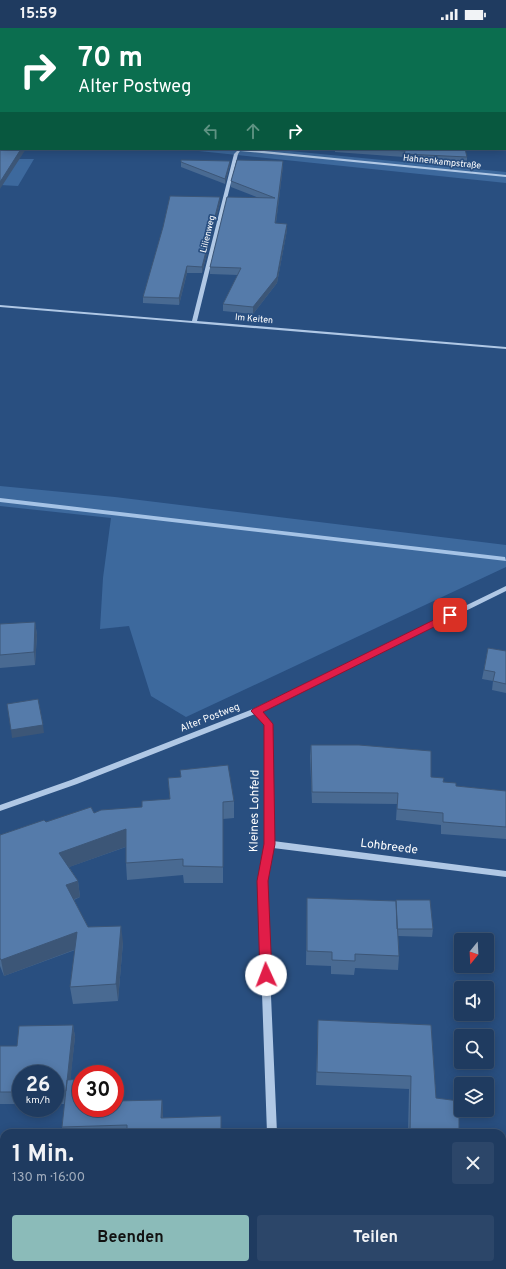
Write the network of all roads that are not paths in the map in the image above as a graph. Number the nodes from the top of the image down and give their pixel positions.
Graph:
1 (240, 150) edge
2 (257, 150) edge
3 (506, 176) edge
4 (0, 306) edge
5 (194, 322) junction
6 (506, 348) edge
7 (506, 588) edge
8 (256, 711) junction
9 (0, 808) edge
10 (269, 844) junction
11 (506, 874) edge
12 (272, 1129) edge

1 - 2 street, Hahnenkampstraße
1 - 5 street, Lilienweg
2 - 3 street, Hahnenkampstraße
4 - 5 street, Im Keiten
5 - 6 street, Im Keiten
7 - 8 street, Alter Postweg
8 - 9 street, Alter Postweg
8 - 10 street, Kleines Lohfeld
10 - 11 street, Lohbreede
10 - 12 street, Kleines Lohfeld

